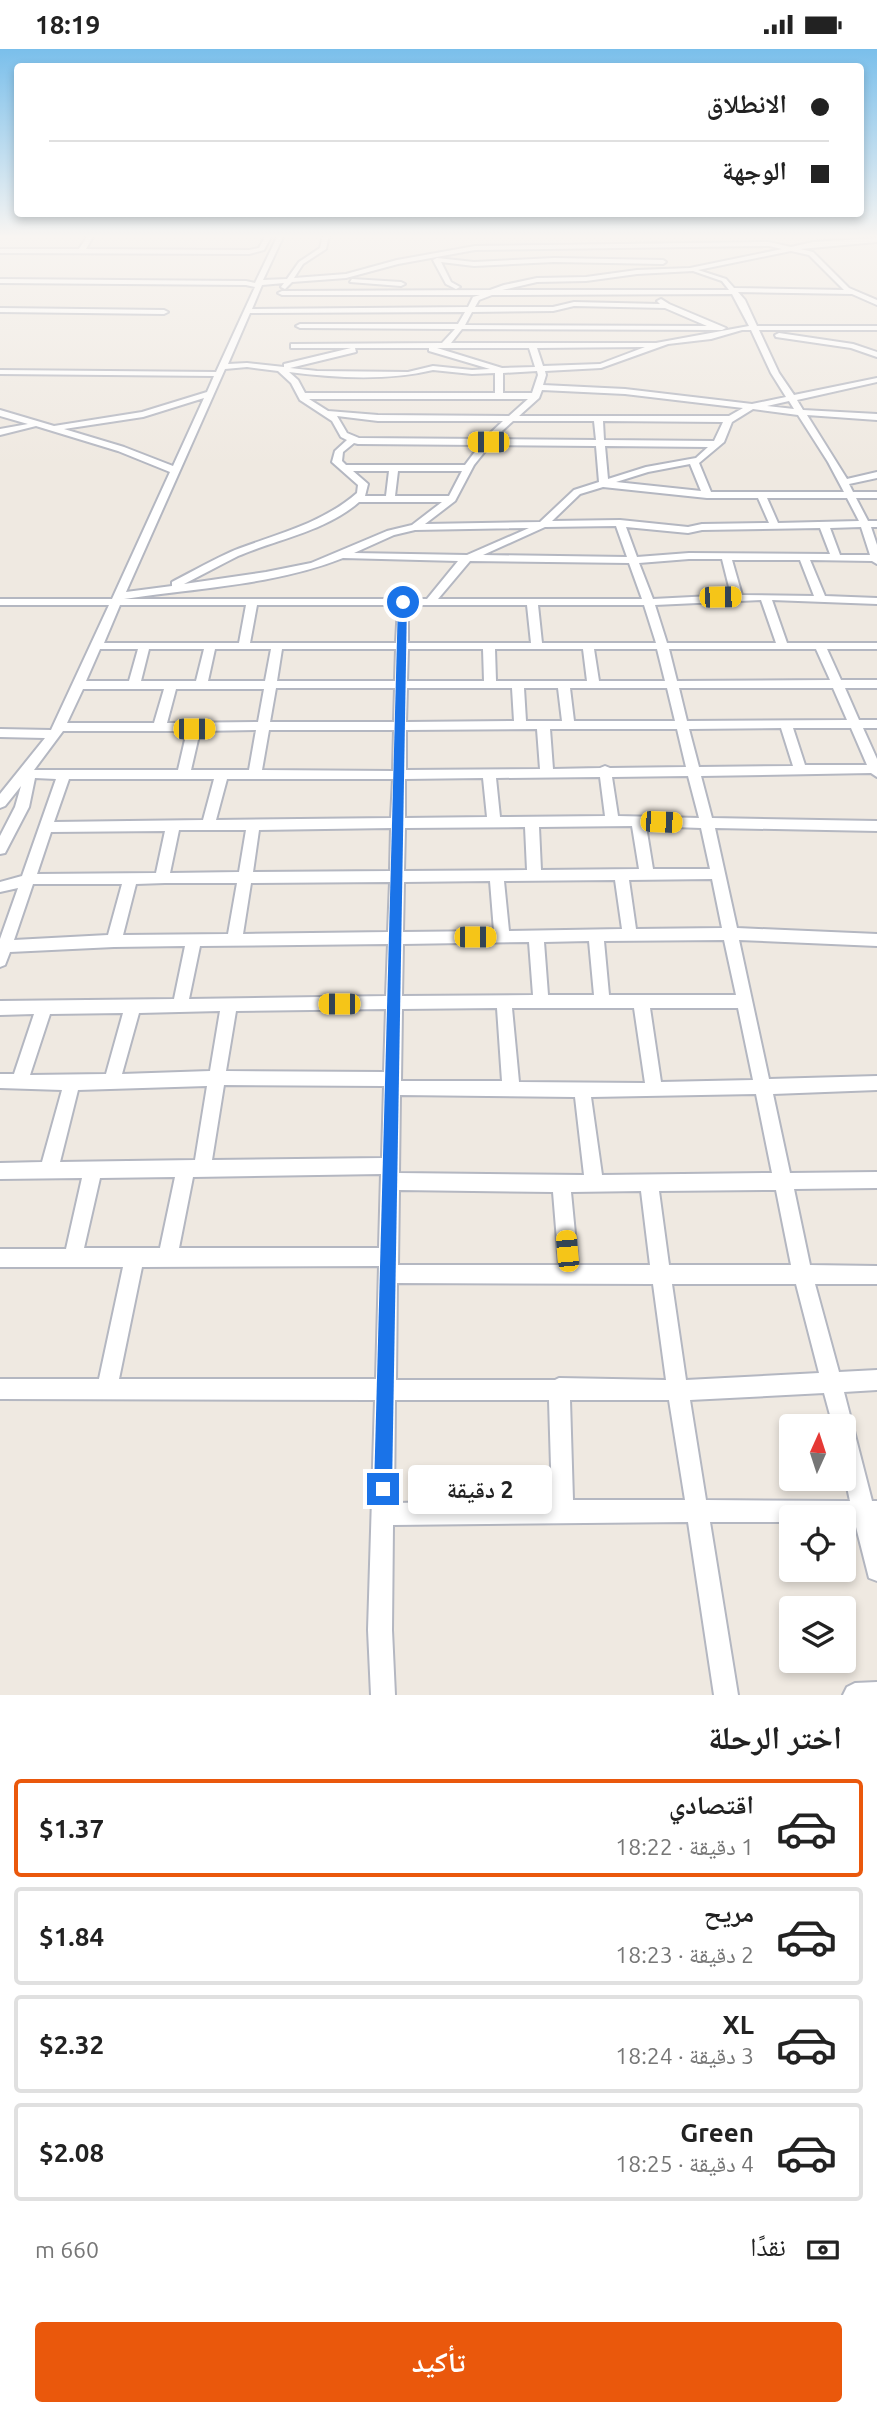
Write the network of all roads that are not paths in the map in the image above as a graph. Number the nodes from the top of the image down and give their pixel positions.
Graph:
1 (149, 312) edge
2 (164, 312) dead end
3 (248, 312) edge
4 (308, 312) edge
5 (401, 312) edge
6 (466, 312) edge
7 (583, 312) edge
8 (587, 312) joint
9 (682, 312) edge
10 (746, 312) edge
11 (300, 326) junction
12 (396, 327) junction
13 (459, 327) junction
14 (565, 327) junction
15 (589, 328) junction
16 (725, 328) junction
17 (877, 328) edge
18 (735, 329) junction
19 (755, 329) junction
20 (545, 344) junction
21 (445, 345) junction
22 (532, 345) junction
23 (661, 345) junction
24 (294, 346) junction
25 (370, 346) junction
26 (389, 346) junction
27 (421, 346) junction
28 (877, 355) edge
29 (281, 367) junction
30 (538, 368) junction
31 (221, 371) junction
32 (499, 371) junction
33 (0, 372) edge
34 (877, 380) edge
35 (538, 391) junction
36 (211, 393) junction
37 (499, 395) junction
38 (301, 396) junction
39 (794, 399) junction
40 (751, 407) junction
41 (321, 410) junction
42 (0, 413) edge
43 (802, 415) junction
44 (516, 417) junction
45 (877, 417) edge
46 (385, 418) junction
47 (598, 418) junction
48 (730, 419) junction
49 (37, 425) junction
50 (48, 429) junction
51 (0, 432) edge
52 (353, 439) junction
53 (384, 442) junction
54 (488, 442) junction
55 (600, 443) junction
56 (716, 444) junction
57 (694, 462) junction
58 (342, 468) junction
59 (394, 468) junction
60 (468, 468) junction
61 (176, 471) junction
62 (877, 475) edge
63 (843, 483) junction
64 (604, 484) junction
65 (707, 495) junction
66 (761, 495) junction
67 (849, 495) junction
68 (877, 495) edge
69 (356, 499) junction
70 (390, 499) junction
71 (452, 499) junction
72 (620, 523) junction
73 (824, 524) junction
74 (865, 524) junction
75 (877, 524) edge
76 (541, 526) junction
77 (775, 526) junction
78 (415, 527) junction
79 (342, 556) junction
80 (726, 556) junction
81 (804, 557) junction
82 (836, 557) junction
83 (465, 559) junction
84 (877, 559) edge
85 (634, 560) junction
86 (169, 589) junction
87 (737, 597) junction
88 (765, 597) junction
89 (820, 598) junction
90 (120, 600) junction
91 (430, 601) junction
92 (532, 601) junction
93 (877, 601) edge
94 (0, 602) edge
95 (252, 602) junction
96 (403, 602) junction
97 (648, 602) junction
98 (402, 645) junction
99 (489, 645) junction
100 (537, 645) junction
101 (588, 645) junction
102 (662, 645) junction
103 (99, 646) junction
104 (820, 646) junction
105 (877, 646) edge
106 (244, 647) junction
107 (783, 647) junction
108 (144, 648) junction
109 (210, 648) junction
110 (277, 648) junction
111 (593, 683) junction
112 (671, 683) junction
113 (490, 684) junction
114 (518, 684) junction
115 (564, 684) junction
116 (840, 684) junction
117 (877, 684) edge
118 (80, 685) junction
119 (134, 685) junction
120 (172, 685) junction
121 (201, 685) junction
122 (272, 685) junction
123 (401, 685) junction
124 (857, 724) junction
125 (877, 724) edge
126 (520, 725) junction
127 (568, 725) junction
128 (682, 725) junction
129 (786, 725) junction
130 (543, 726) junction
131 (399, 727) junction
132 (159, 728) junction
133 (194, 729) junction
134 (265, 729) junction
135 (57, 731) junction
136 (0, 733) edge
137 (800, 769) junction
138 (605, 770) junction
139 (694, 770) junction
140 (876, 770) edge
141 (547, 771) junction
142 (64, 773) junction
143 (184, 773) junction
144 (222, 773) junction
145 (255, 773) junction
146 (489, 773) junction
147 (27, 774) junction
148 (398, 775) junction
149 (0, 803) edge
150 (612, 821) junction
151 (638, 822) junction
152 (494, 823) junction
153 (532, 823) junction
154 (397, 824) junction
155 (707, 824) junction
156 (173, 826) junction
157 (208, 826) junction
158 (877, 826) edge
159 (253, 827) junction
160 (46, 828) junction
161 (0, 849) edge
162 (647, 873) junction
163 (534, 874) junction
164 (621, 874) junction
165 (718, 874) junction
166 (396, 876) junction
167 (496, 876) junction
168 (246, 878) junction
169 (30, 879) junction
170 (130, 879) junction
171 (162, 879) junction
172 (0, 887) edge
173 (729, 934) junction
174 (502, 936) junction
175 (630, 936) junction
176 (393, 937) junction
177 (536, 937) junction
178 (596, 937) junction
179 (194, 939) junction
180 (235, 939) junction
181 (877, 940) edge
182 (114, 941) junction
183 (3, 946) edge
184 (0, 961) edge
185 (503, 1001) junction
186 (541, 1001) junction
187 (743, 1002) junction
188 (602, 1003) junction
189 (641, 1003) junction
190 (394, 1004) junction
191 (229, 1005) junction
192 (133, 1006) junction
193 (180, 1006) junction
194 (44, 1007) junction
195 (0, 1008) edge
196 (216, 1078) junction
197 (0, 1081) edge
198 (20, 1081) junction
199 (112, 1082) junction
200 (72, 1083) junction
201 (877, 1083) edge
202 (393, 1084) junction
203 (760, 1084) junction
204 (511, 1088) junction
205 (582, 1089) junction
206 (654, 1090) junction
207 (49, 1169) junction
208 (93, 1170) junction
209 (194, 1170) junction
210 (0, 1171) edge
211 (390, 1174) junction
212 (877, 1179) edge
213 (784, 1180) junction
214 (649, 1182) junction
215 (594, 1183) junction
216 (561, 1184) junction
217 (135, 1256) junction
218 (168, 1256) junction
219 (0, 1258) edge
220 (73, 1258) junction
221 (388, 1266) junction
222 (569, 1273) junction
223 (660, 1273) junction
224 (877, 1275) edge
225 (803, 1276) junction
226 (877, 1380) edge
227 (832, 1383) junction
228 (0, 1388) edge
229 (107, 1388) junction
230 (385, 1388) junction
231 (559, 1388) junction
232 (679, 1390) junction
233 (840, 1414) edge
234 (856, 1468) edge
235 (563, 1509) junction
236 (870, 1512) edge
237 (699, 1513) junction
238 (382, 1514) junction
239 (877, 1570) edge
240 (877, 1694) edge
241 (383, 1695) edge
242 (726, 1695) edge
243 (855, 1695) edge

1 - 2 street
3 - 31 street
4 - 11 street
5 - 12 street
6 - 13 street
7 - 8 street
8 - 15 street
9 - 16 street
10 - 19 street
11 - 12 street
11 - 24 street
12 - 13 street
12 - 26 street
13 - 14 street
13 - 21 street
14 - 15 street
14 - 20 street
15 - 16 street
16 - 18 street
17 - 19 street
18 - 19 street
18 - 23 street
19 - 28 street
19 - 39 street
20 - 22 street
20 - 23 street
21 - 22 street
21 - 27 street
22 - 30 street
23 - 30 street
24 - 25 street
24 - 29 street
25 - 26 street
25 - 29 street
26 - 27 street
27 - 32 street
29 - 31 street
29 - 32 street
29 - 38 street
30 - 32 street
30 - 35 street
31 - 33 street
31 - 36 street
32 - 37 street
34 - 39 street
35 - 37 street
35 - 40 street
35 - 44 street
36 - 50 street
36 - 61 street
37 - 38 street
38 - 41 street
39 - 40 street
39 - 43 street
40 - 43 street
40 - 48 street
41 - 46 street
41 - 52 street
42 - 49 street
43 - 45 street
43 - 63 street
44 - 46 street
44 - 47 street
44 - 54 street
46 - 53 street
47 - 48 street
47 - 55 street
48 - 56 street
49 - 50 street
49 - 51 street
50 - 61 street
52 - 53 street
52 - 58 street
53 - 54 street
54 - 55 street
54 - 60 street
55 - 56 street
55 - 64 street
56 - 57 street
57 - 64 street
57 - 65 street
58 - 59 street
58 - 69 street
59 - 60 street
59 - 70 street
60 - 71 street
61 - 90 street
62 - 63 street
63 - 67 street
64 - 65 street
64 - 76 street
65 - 66 street
66 - 67 street
66 - 77 street
67 - 68 street
67 - 74 street
69 - 70 street
69 - 86 street
70 - 71 street
71 - 78 street
72 - 76 street
72 - 77 street
72 - 85 street
73 - 74 street
73 - 77 street
73 - 82 street
74 - 75 street
74 - 84 street
76 - 78 street
76 - 83 street
78 - 79 street
79 - 83 street
79 - 86 street
80 - 81 street
80 - 85 street
80 - 87 street
81 - 82 street
81 - 89 street
82 - 84 street
83 - 85 street
83 - 91 street
85 - 97 street
86 - 90 street
87 - 88 street
87 - 97 street
88 - 89 street
88 - 107 street
89 - 93 street
90 - 94 street
90 - 95 street
90 - 103 street
91 - 92 street
91 - 96 street
92 - 97 street
92 - 100 street
95 - 96 street
95 - 106 street
96 - 98 street
97 - 102 street
98 - 99 street
98 - 110 street
98 - 123 street
99 - 100 street
99 - 113 street
100 - 101 street
101 - 102 street
101 - 111 street
102 - 107 street
102 - 112 street
103 - 108 street
103 - 118 street
104 - 105 street
104 - 107 street
104 - 116 street
106 - 109 street
106 - 110 street
108 - 109 street
108 - 119 street
109 - 121 street
110 - 122 street
111 - 112 street
111 - 115 street
112 - 116 street
112 - 128 street
113 - 114 street
113 - 123 street
114 - 115 street
114 - 126 street
115 - 127 street
116 - 117 street
116 - 124 street
118 - 119 street
118 - 135 street
119 - 120 street
120 - 121 street
120 - 132 street
121 - 122 street
122 - 123 street
122 - 134 street
123 - 131 street
124 - 125 street
124 - 129 street
124 - 140 street
126 - 130 street
126 - 131 street
127 - 128 street
127 - 130 street
128 - 129 street
128 - 139 street
129 - 137 street
130 - 141 street
131 - 134 street
131 - 148 street
132 - 133 street
132 - 135 street
133 - 134 street
133 - 143 street
134 - 145 street
135 - 136 street
135 - 147 street
137 - 139 street
137 - 140 street
138 - 139 street
138 - 141 street
138 - 150 street
139 - 155 street
141 - 146 street
142 - 143 street
142 - 147 street
142 - 160 street
143 - 144 street
144 - 145 street
144 - 157 street
145 - 148 street
146 - 148 street
146 - 152 street
147 - 149 street
147 - 161 street
148 - 154 street
150 - 151 street
150 - 153 street
151 - 155 street
151 - 162 street
152 - 153 street
152 - 154 street
153 - 163 street
154 - 159 street
154 - 166 street
155 - 158 street
155 - 165 street
156 - 157 street
156 - 160 street
156 - 171 street
157 - 159 street
159 - 168 street
160 - 169 street
162 - 164 street
162 - 165 street
163 - 164 street
163 - 167 street
164 - 175 street
165 - 173 street
166 - 167 street
166 - 168 street
166 - 176 street
167 - 174 street
168 - 171 street
168 - 180 street
169 - 170 street
169 - 172 street
169 - 183 street
170 - 171 street
170 - 182 street
173 - 175 street
173 - 181 street
173 - 187 street
174 - 176 street
174 - 177 street
175 - 178 street
176 - 180 street
176 - 190 street
177 - 178 street
177 - 186 street
178 - 188 street
179 - 180 street
179 - 182 street
179 - 193 street
182 - 183 street
183 - 184 street
185 - 186 street
185 - 190 street
185 - 204 street
186 - 188 street
187 - 189 street
187 - 203 street
188 - 189 street
189 - 206 street
190 - 191 street
190 - 202 street
191 - 193 street
191 - 196 street
192 - 193 street
192 - 194 street
192 - 199 street
194 - 195 street
194 - 198 street
196 - 199 street
196 - 202 street
196 - 209 street
197 - 198 street
198 - 200 street
199 - 200 street
200 - 207 street
201 - 203 street
202 - 204 street
202 - 211 street
203 - 206 street
203 - 213 street
204 - 205 street
205 - 206 street
205 - 215 street
207 - 208 street
207 - 210 street
208 - 209 street
208 - 220 street
209 - 211 street
209 - 218 street
211 - 216 street
211 - 221 street
212 - 213 street
213 - 214 street
213 - 225 street
214 - 215 street
214 - 223 street
215 - 216 street
216 - 222 street
217 - 218 street
217 - 220 street
217 - 229 street
218 - 221 street
219 - 220 street
221 - 222 street
221 - 230 street
222 - 223 street
223 - 225 street
223 - 232 street
224 - 225 street
225 - 227 street
226 - 227 street
227 - 232 street
227 - 233 street
228 - 229 street
229 - 230 street
230 - 231 street
230 - 238 street
231 - 232 street
231 - 235 street
232 - 237 street
234 - 236 street
235 - 237 street
235 - 238 street
236 - 237 street
236 - 239 street
237 - 242 street
238 - 241 street
240 - 243 street

